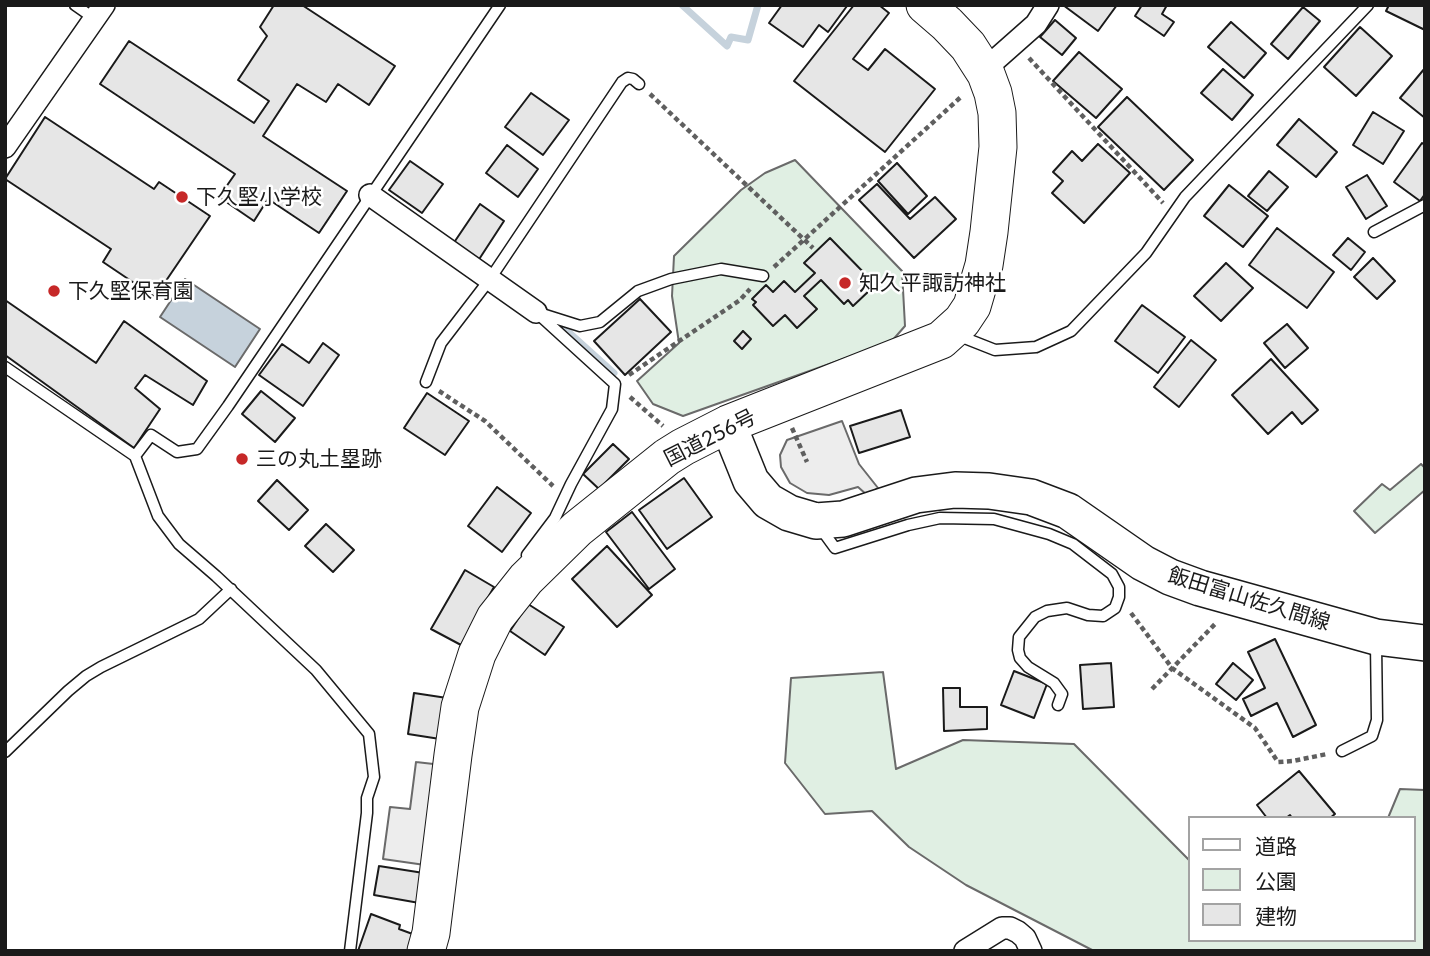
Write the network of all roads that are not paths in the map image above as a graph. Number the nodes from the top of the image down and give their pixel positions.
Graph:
1 (75, 5) edge
2 (500, 5) edge
3 (925, 5) edge
4 (1048, 5) edge
5 (1368, 5) edge
6 (100, 12) edge
7 (985, 72) junction
8 (639, 84) road end
9 (5, 147) edge
10 (370, 195) junction
11 (1425, 205) edge
12 (1374, 232) dead end
13 (763, 276) dead end
14 (491, 279) junction
15 (536, 312) junction
16 (951, 332) junction
17 (5, 367) edge
18 (426, 383) road end
19 (728, 425) junction
20 (135, 456) junction
21 (816, 521) junction
22 (520, 572) junction
23 (231, 589) junction
24 (1376, 637) junction
25 (1425, 643) edge
26 (1058, 705) dead end
27 (1342, 751) road end
28 (5, 752) edge
29 (350, 951) edge
30 (426, 951) edge
31 (965, 951) edge
32 (1031, 951) edge

1 - 6 lane
2 - 10 lane
3 - 7 highway, 国道256号
4 - 7 street
5 - 16 lane
6 - 9 street
7 - 16 highway, 国道256号
8 - 14 lane
10 - 14 street
10 - 20 lane
11 - 12 lane
13 - 15 lane
14 - 15 street
14 - 18 lane
15 - 22 lane
16 - 19 highway, 国道256号
17 - 20 lane
19 - 21 main road, 飯田富山佐久間線
19 - 22 highway, 国道256号
20 - 23 lane
21 - 24 main road, 飯田富山佐久間線
21 - 26 lane
22 - 30 highway, 国道256号
23 - 28 lane
23 - 29 lane
24 - 25 main road, 飯田富山佐久間線
24 - 27 lane
31 - 32 street

